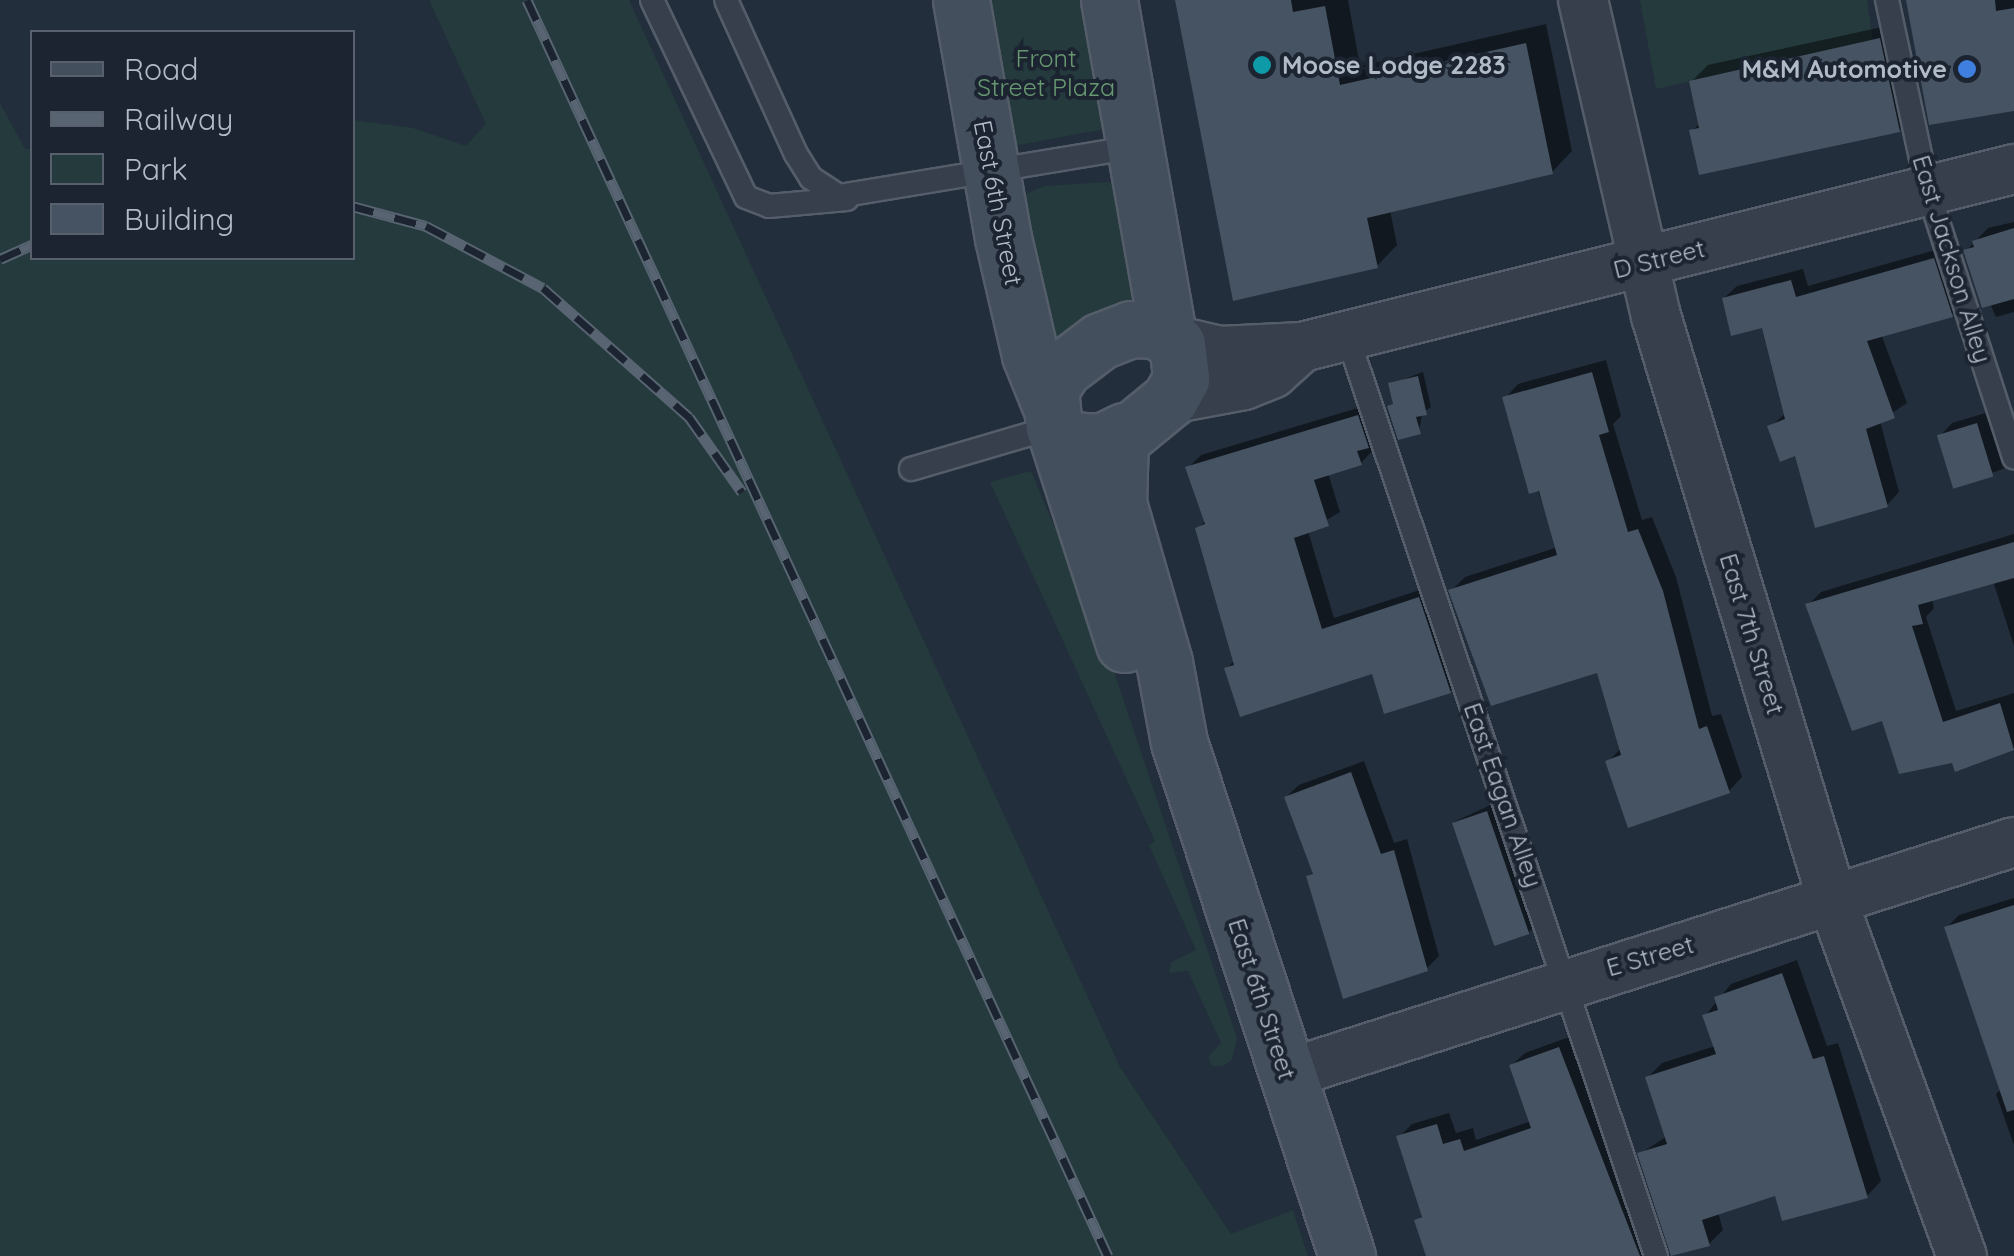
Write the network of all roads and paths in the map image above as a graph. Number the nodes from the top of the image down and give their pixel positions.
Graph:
1 (652, 0) edge
2 (726, 0) edge
3 (962, 0) edge
4 (1109, 0) edge
5 (1583, 0) edge
6 (1887, 0) edge
7 (1134, 147) junction
8 (2014, 168) edge
9 (992, 174) junction
10 (1928, 191) junction
11 (860, 197) junction
12 (1644, 263) junction
13 (1170, 337) junction
14 (1325, 341) junction
15 (1170, 399) junction
16 (1051, 414) junction
17 (1124, 431) junction
18 (2014, 457) edge
19 (911, 468) dead end
20 (1179, 742) junction
21 (2014, 842) edge
22 (1833, 902) junction
23 (1566, 981) junction
24 (1286, 1074) junction
25 (1347, 1256) edge
26 (1656, 1256) edge
27 (1962, 1256) edge

1 - 11 lane
2 - 11 lane
3 - 9 street, East 6th Street
4 - 7 street
5 - 12 street, East 7th Street
6 - 10 lane, East Jackson Alley
7 - 9 lane
7 - 13 street
8 - 10 street, D Street
9 - 11 lane
9 - 16 street, East 6th Street
10 - 12 street, D Street
10 - 18 lane, East Jackson Alley
12 - 14 street, D Street
12 - 22 street, East 7th Street
13 - 14 street, D Street
13 - 15 street
13 - 16 street
14 - 15 street, D Street
14 - 23 lane, East Eagan Alley
15 - 17 street
16 - 17 street
16 - 19 lane
16 - 20 street, East 6th Street
17 - 20 street, East 6th Street
20 - 24 street, East 6th Street
21 - 22 street, E Street
22 - 23 street, E Street
22 - 27 street, East 7th Street
23 - 24 street, E Street
23 - 26 lane, East Eagan Alley
24 - 25 street, East 6th Street

